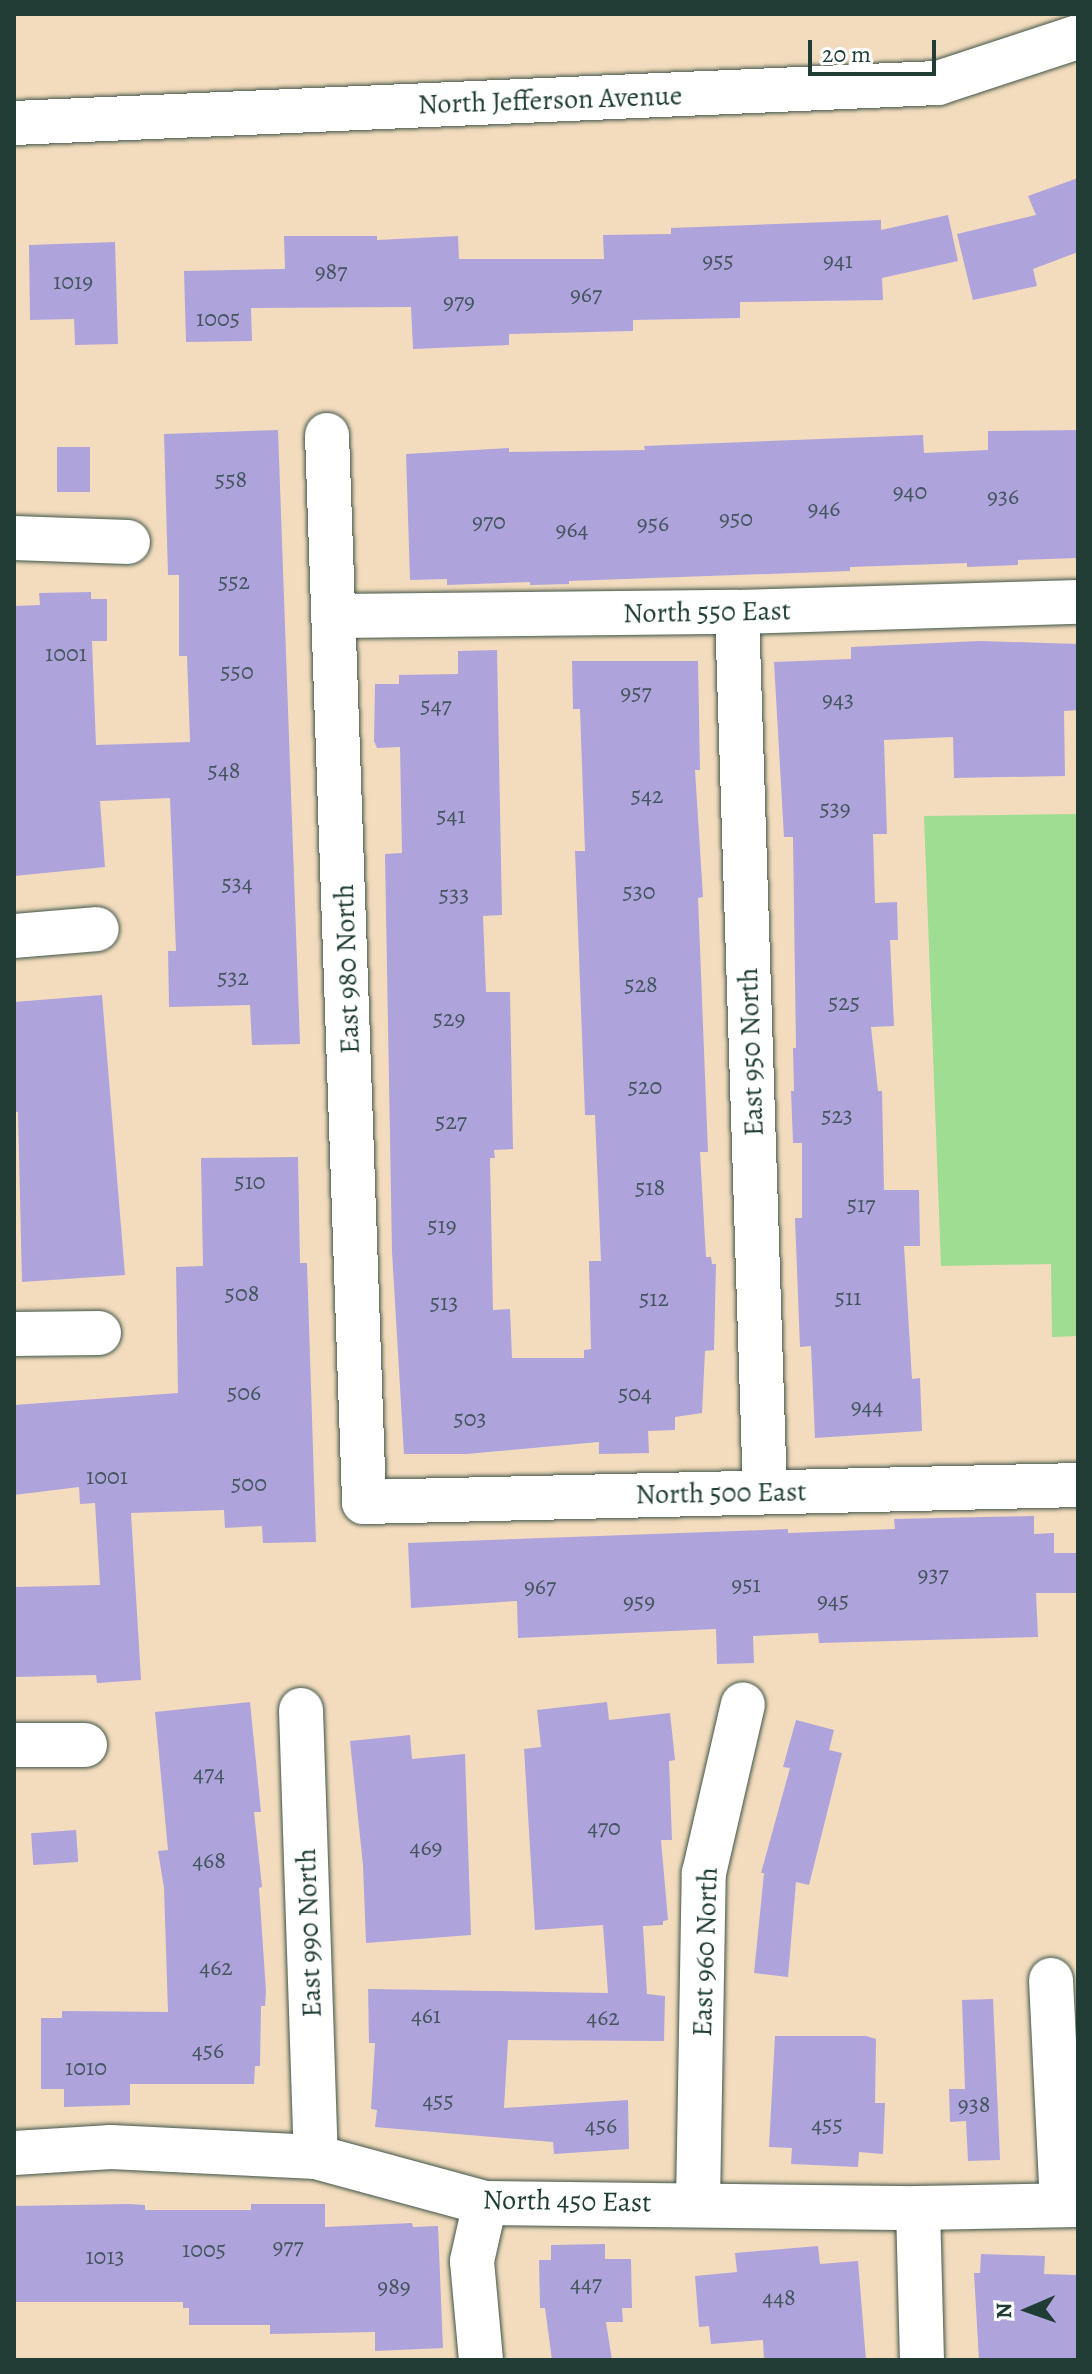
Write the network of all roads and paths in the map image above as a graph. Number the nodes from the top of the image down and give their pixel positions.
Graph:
1 (1078, 37) edge
2 (14, 123) edge
3 (327, 435) dead end
4 (14, 538) edge
5 (128, 542) dead end
6 (1078, 602) edge
7 (737, 612) junction
8 (336, 616) junction
9 (97, 929) dead end
10 (14, 936) edge
11 (99, 1333) dead end
12 (14, 1334) edge
13 (1078, 1485) edge
14 (765, 1492) junction
15 (364, 1502) joint
16 (743, 1704) dead end
17 (301, 1710) dead end
18 (14, 1745) edge
19 (85, 1745) dead end
20 (1051, 1980) dead end
21 (14, 2153) edge
22 (316, 2157) junction
23 (485, 2203) junction
24 (698, 2203) junction
25 (1070, 2205) edge
26 (918, 2208) junction
27 (481, 2360) edge
28 (922, 2360) edge

1 - 2 street, North Jefferson Avenue
3 - 8 street, East 980 North
4 - 5 street
6 - 7 street, North 550 East
7 - 8 street, North 550 East
7 - 14 street, East 950 North
8 - 15 street, East 980 North
9 - 10 street
11 - 12 street
13 - 14 street, North 500 East
14 - 15 street, North 500 East
16 - 24 street, East 960 North
17 - 22 street, East 990 North
18 - 19 street
20 - 25 street
21 - 22 street, North 450 East
22 - 23 street, North 450 East
23 - 24 street, North 450 East
23 - 27 street
24 - 26 street, North 450 East
25 - 26 street, North 450 East
26 - 28 street

